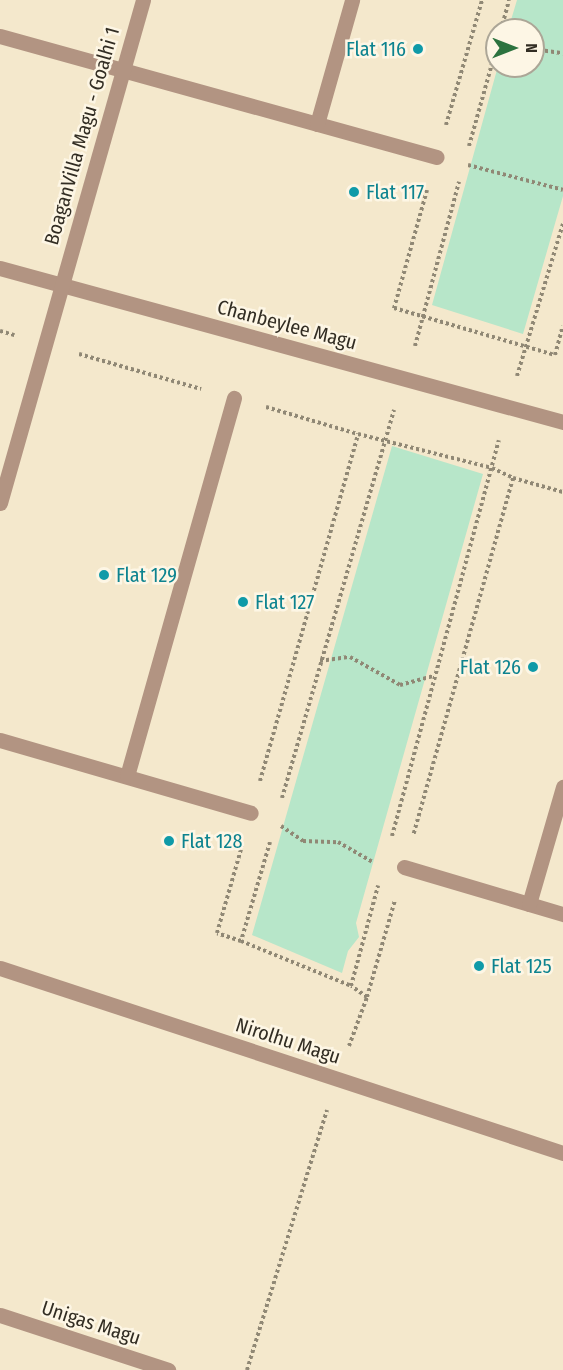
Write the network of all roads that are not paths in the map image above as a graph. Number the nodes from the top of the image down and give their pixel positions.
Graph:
1 (143, 0) edge
2 (352, 0) edge
3 (0, 36) edge
4 (123, 70) junction
5 (317, 124) junction
6 (436, 158) road end
7 (0, 268) edge
8 (61, 285) junction
9 (234, 398) road end
10 (563, 422) edge
11 (0, 503) edge
12 (0, 740) edge
13 (127, 776) junction
14 (563, 787) edge
15 (251, 813) road end
16 (404, 867) road end
17 (529, 904) junction
18 (563, 914) edge
19 (0, 968) edge
20 (563, 1153) edge
21 (0, 1315) edge
22 (168, 1370) edge

1 - 4 street, BoaganVilla Magu - Goalhi 1
2 - 5 street
3 - 4 street
4 - 5 street
4 - 8 street, BoaganVilla Magu - Goalhi 1
5 - 6 street
7 - 8 street, Chanbeylee Magu
8 - 10 street, Chanbeylee Magu
8 - 11 street, BoaganVilla Magu - Goalhi 1
9 - 13 street
12 - 13 street
13 - 15 street
14 - 17 street
16 - 17 street
17 - 18 street
19 - 20 street, Nirolhu Magu
21 - 22 street, Unigas Magu

